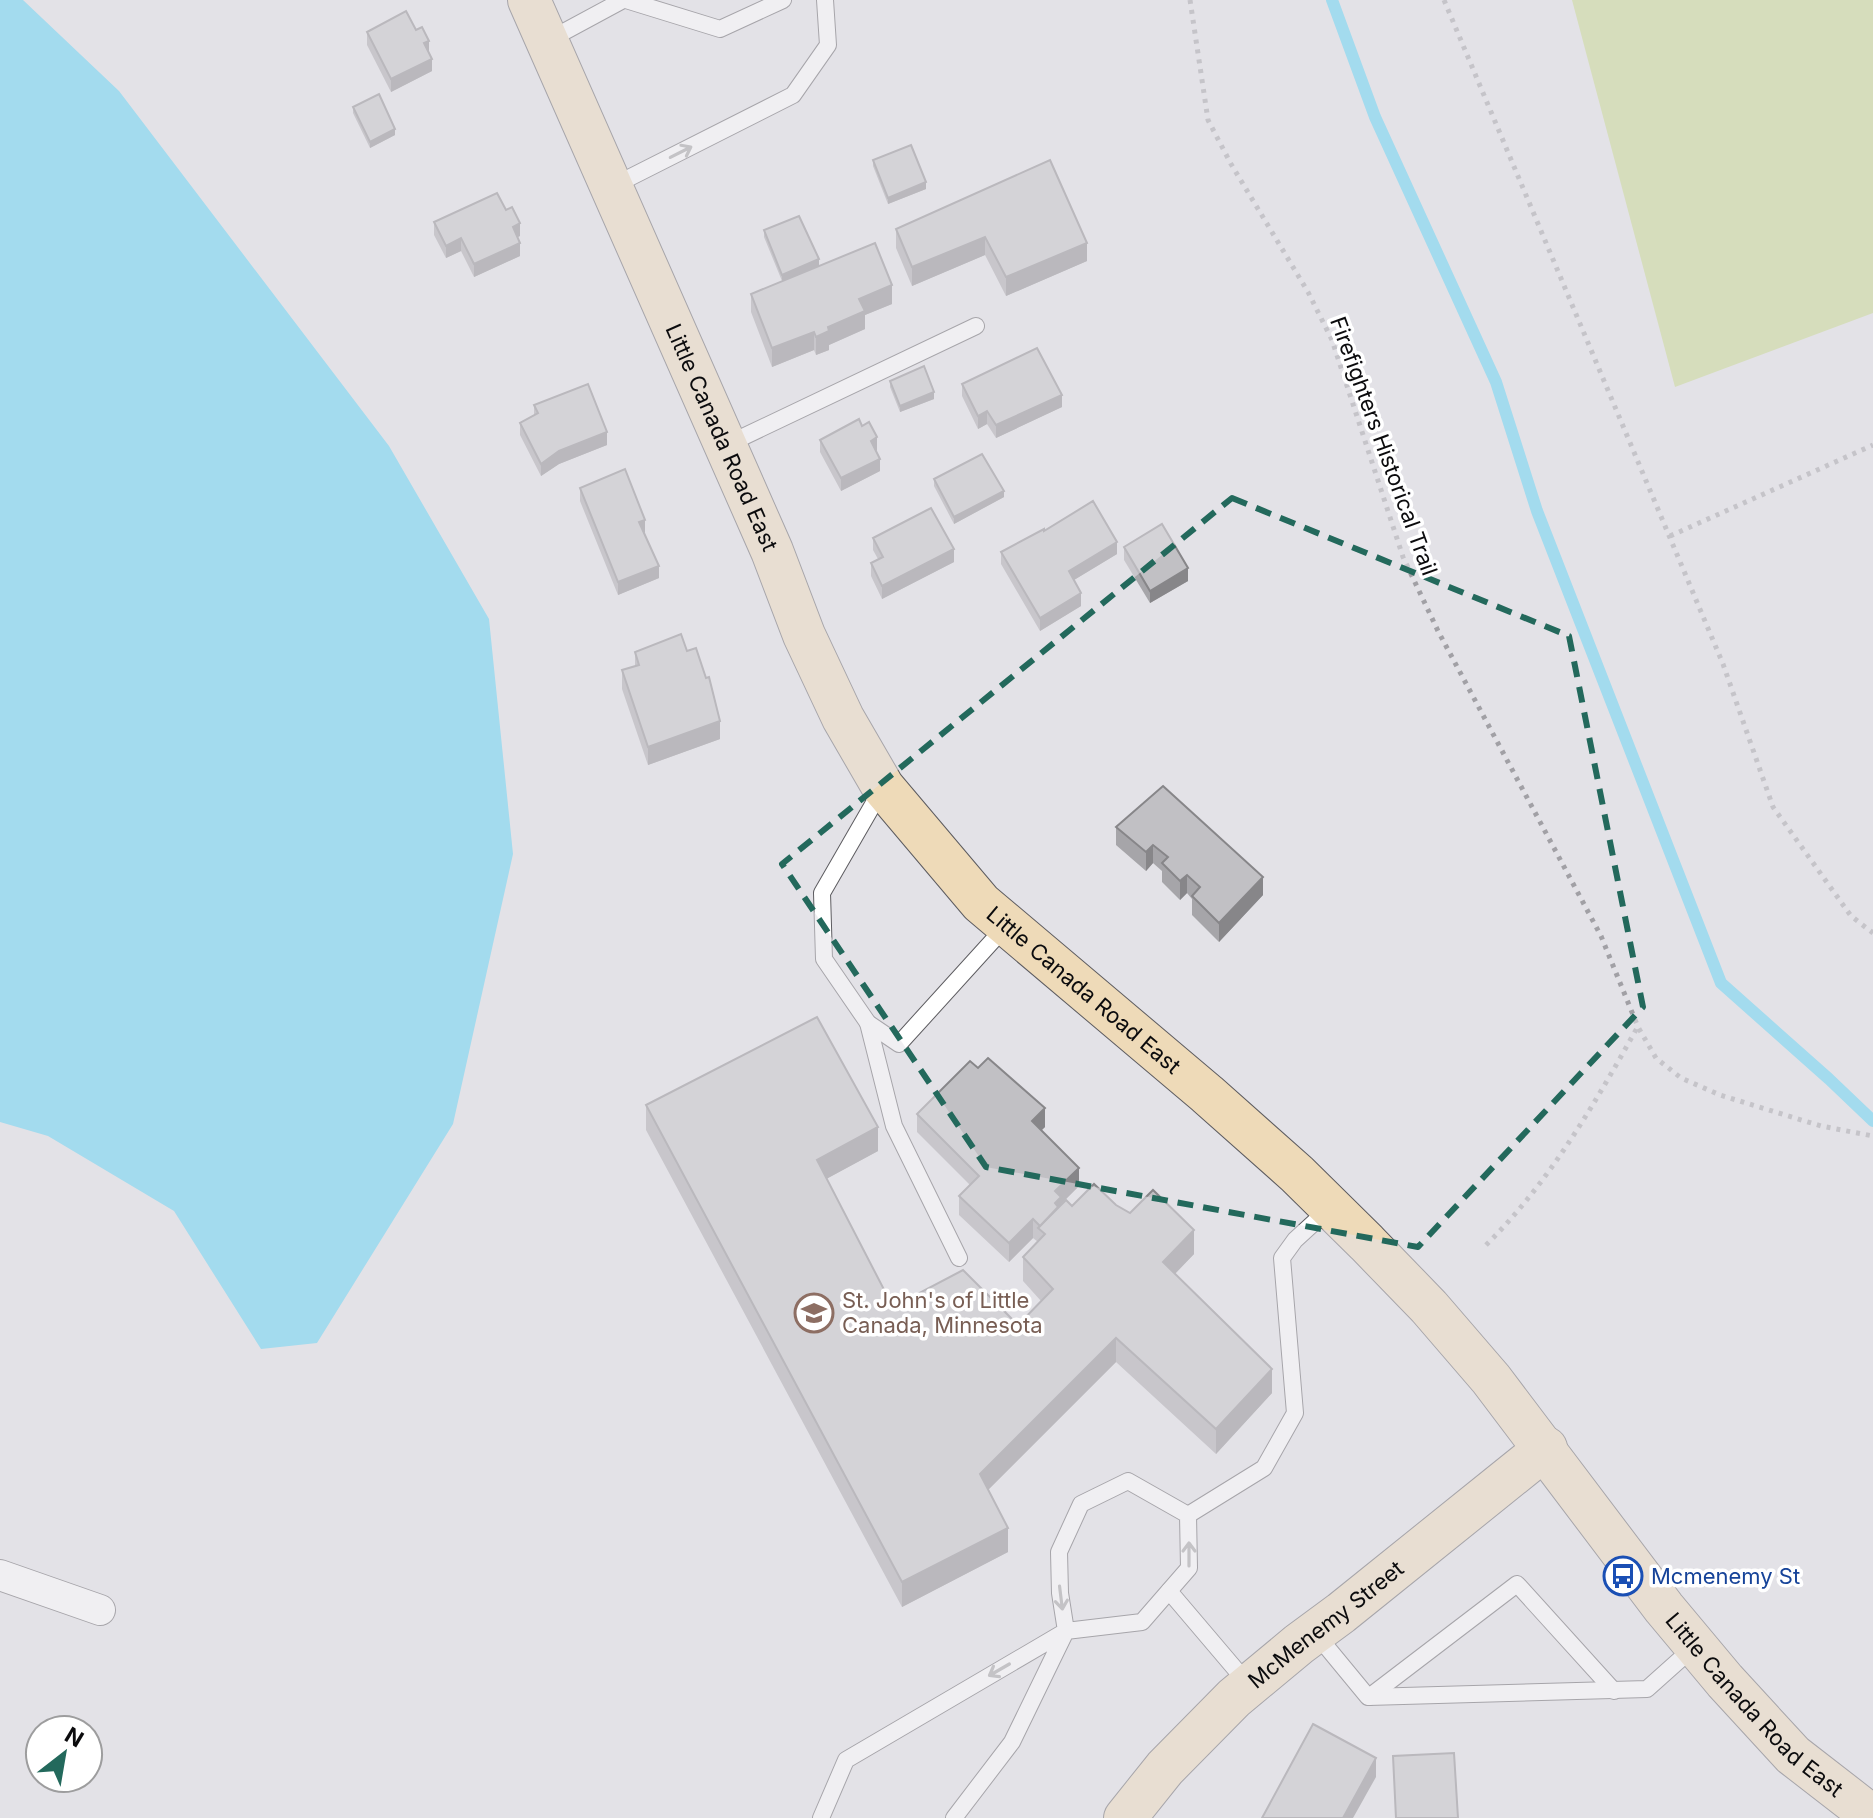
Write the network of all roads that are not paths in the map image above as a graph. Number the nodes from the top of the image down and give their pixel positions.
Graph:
1 (529, 0) edge
2 (625, 0) edge
3 (783, 0) edge
4 (825, 0) edge
5 (547, 41) junction
6 (611, 187) junction
7 (976, 326) dead end
8 (724, 445) junction
9 (883, 787) junction
10 (1007, 925) junction
11 (868, 1023) junction
12 (1331, 1207) junction
13 (959, 1258) dead end
14 (1546, 1448) junction
15 (1188, 1515) junction
16 (0, 1575) edge
17 (1169, 1591) junction
18 (100, 1610) dead end
19 (1066, 1631) junction
20 (1315, 1632) junction
21 (1695, 1646) junction
22 (1249, 1686) junction
23 (1614, 1691) junction
24 (1368, 1697) junction
25 (1872, 1814) edge
26 (821, 1818) edge
27 (954, 1818) edge
28 (1125, 1818) edge

1 - 5 street, Little Canada Road East
2 - 3 lane
2 - 5 lane
6 -> 4 lane
5 - 6 street, Little Canada Road East
6 - 8 street, Little Canada Road East
7 - 8 lane
8 - 9 street, Little Canada Road East
9 - 10 street, Little Canada Road East
9 - 11 lane
10 - 11 lane
10 - 12 street, Little Canada Road East
11 - 13 lane
12 - 14 street, Little Canada Road East
12 - 15 lane
14 - 20 street, McMenemy Street
14 - 21 street, Little Canada Road East
17 -> 15 lane
15 -> 19 lane
16 - 18 street
17 - 19 lane
17 - 22 lane
19 -> 26 lane
19 - 27 lane
20 - 22 street, McMenemy Street
20 - 24 lane
21 - 23 lane
21 - 25 street, Little Canada Road East
22 - 28 street, McMenemy Street
23 - 24 lane
23 - 24 lane

